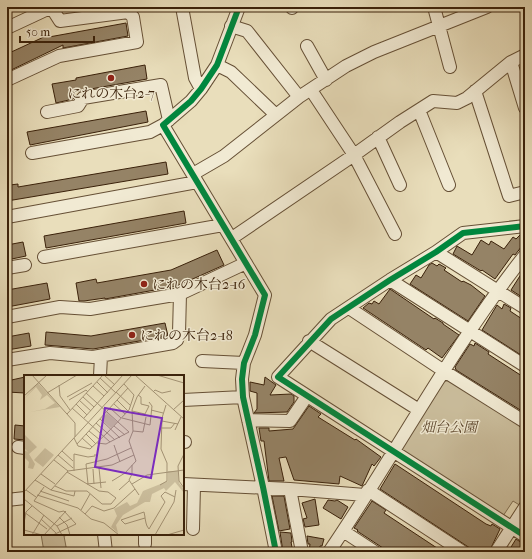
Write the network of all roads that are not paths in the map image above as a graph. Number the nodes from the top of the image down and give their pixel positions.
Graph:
1 (52, 7) edge
2 (182, 7) edge
3 (239, 7) edge
4 (434, 7) edge
5 (487, 7) edge
6 (38, 10) edge
7 (231, 26) junction
8 (439, 27) junction
9 (7, 28) edge
10 (307, 46) dead end
11 (525, 55) edge
12 (511, 62) junction
13 (217, 65) junction
14 (450, 67) dead end
15 (7, 80) edge
16 (326, 80) junction
17 (201, 89) junction
18 (311, 90) junction
19 (475, 91) junction
20 (299, 98) junction
21 (525, 108) edge
22 (419, 110) junction
23 (47, 112) dead end
24 (276, 115) junction
25 (166, 123) junction
26 (378, 137) junction
27 (32, 153) dead end
28 (354, 155) junction
29 (195, 178) junction
30 (400, 185) dead end
31 (449, 185) dead end
32 (525, 192) edge
33 (7, 216) edge
34 (223, 225) junction
35 (525, 226) edge
36 (395, 234) dead end
37 (232, 238) junction
38 (436, 252) junction
39 (525, 255) edge
40 (44, 257) dead end
41 (246, 263) junction
42 (25, 265) dead end
43 (7, 268) edge
44 (390, 280) junction
45 (497, 290) junction
46 (180, 294) junction
47 (349, 308) junction
48 (525, 308) edge
49 (7, 317) edge
50 (470, 330) junction
51 (309, 341) junction
52 (101, 356) junction
53 (7, 360) edge
54 (202, 361) dead end
55 (244, 363) junction
56 (525, 366) edge
57 (444, 371) junction
58 (100, 375) edge
59 (307, 396) junction
60 (243, 397) junction
61 (184, 400) edge
62 (419, 410) junction
63 (248, 420) junction
64 (525, 422) edge
65 (393, 451) junction
66 (189, 485) edge
67 (263, 487) junction
68 (290, 489) junction
69 (367, 492) junction
70 (24, 498) edge
71 (7, 500) edge
72 (525, 507) edge
73 (512, 527) junction
74 (193, 529) dead end
75 (343, 531) junction
76 (104, 535) edge
77 (525, 536) edge
78 (106, 552) edge
79 (276, 552) edge
80 (302, 552) edge
81 (329, 552) edge
82 (375, 552) edge
83 (463, 552) edge
84 (496, 552) edge

1 - 6 street
1 - 15 street
2 - 17 street
3 - 7 street
4 - 8 street
5 - 8 street
6 - 9 street
7 - 13 street
7 - 20 street
8 - 14 street
8 - 16 street
10 - 16 street
11 - 12 street
12 - 19 street
12 - 21 street
13 - 17 street
13 - 24 street
16 - 18 street
17 - 25 street
18 - 20 street
18 - 28 street
19 - 22 street
19 - 32 street
20 - 24 street
22 - 26 street
22 - 31 street
23 - 25 street
24 - 29 street
25 - 27 street
25 - 29 street
26 - 28 street
26 - 30 street
28 - 36 street
28 - 37 street
29 - 33 street
29 - 34 street
34 - 37 street
34 - 40 street
35 - 38 street
37 - 41 street
38 - 44 street
38 - 45 street
39 - 45 street
41 - 46 street
41 - 55 street
42 - 43 street
44 - 47 street
44 - 50 street
45 - 48 street
45 - 50 street
46 - 49 street
46 - 52 street
47 - 51 street
47 - 57 street
50 - 56 street
50 - 57 street
51 - 59 street
51 - 62 street
52 - 53 street
52 - 58 street
54 - 55 street
55 - 60 street
57 - 62 street
57 - 64 street
59 - 63 street
59 - 65 street
60 - 61 street
60 - 63 street
62 - 65 street
63 - 67 street
65 - 69 street
65 - 73 street
66 - 67 street
66 - 74 street
67 - 68 street
67 - 79 street
68 - 69 street
68 - 80 street
69 - 75 street
69 - 83 street
70 - 71 street
72 - 73 street
73 - 77 street
73 - 84 street
75 - 81 street
75 - 82 street
76 - 78 street

